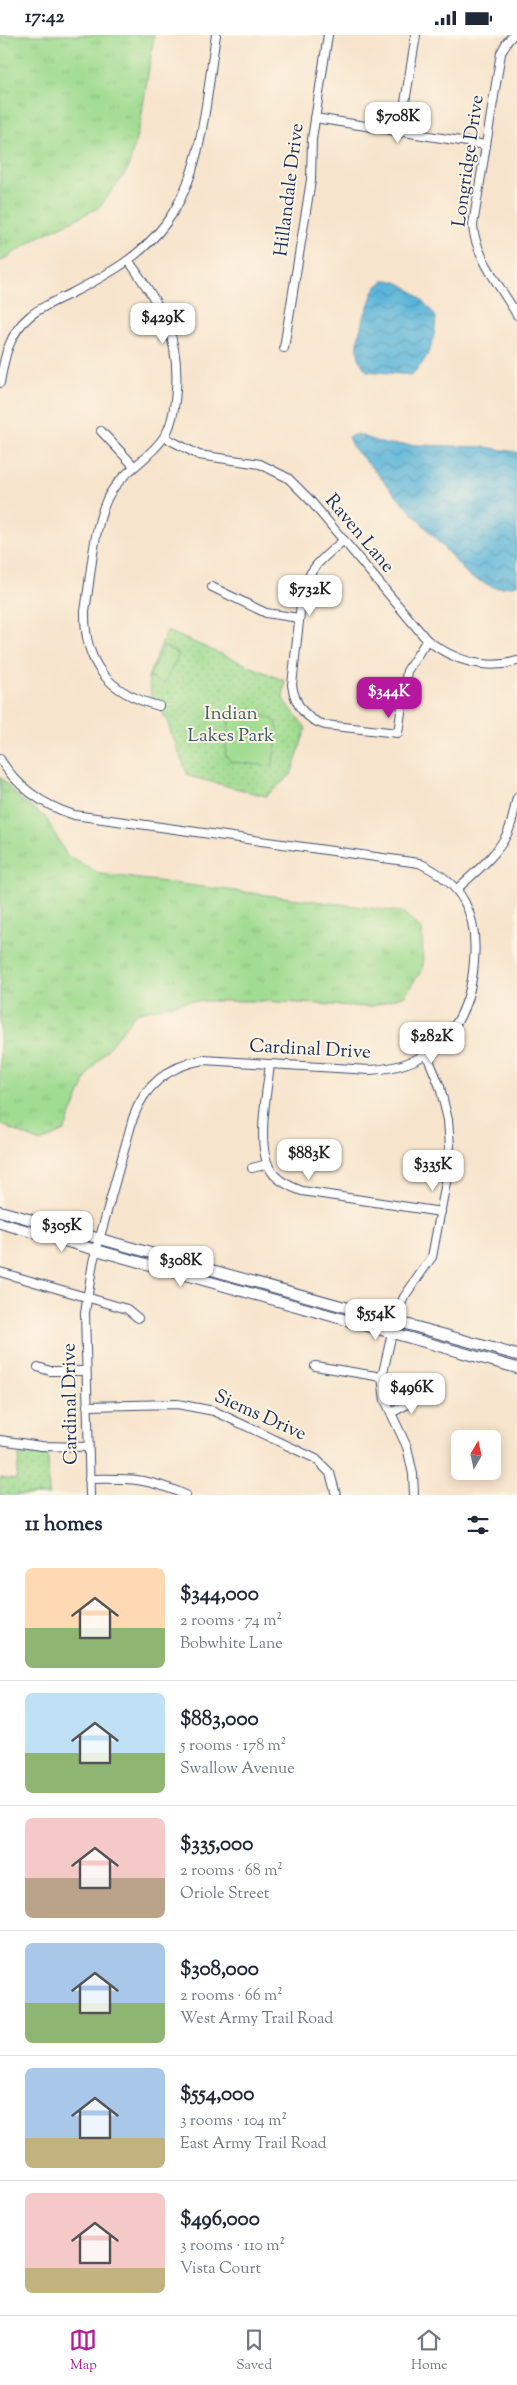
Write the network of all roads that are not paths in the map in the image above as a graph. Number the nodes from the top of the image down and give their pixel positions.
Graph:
1 (216, 35) edge
2 (328, 35) edge
3 (416, 35) edge
4 (513, 35) edge
5 (315, 118) junction
6 (400, 133) junction
7 (486, 145) junction
8 (129, 261) junction
9 (517, 315) edge
10 (284, 348) dead end
11 (0, 383) edge
12 (101, 431) dead end
13 (164, 437) junction
14 (134, 466) junction
15 (344, 540) junction
16 (212, 587) dead end
17 (299, 618) junction
18 (427, 640) junction
19 (517, 661) edge
20 (159, 706) dead end
21 (0, 759) edge
22 (517, 798) edge
23 (457, 889) junction
24 (427, 1055) junction
25 (270, 1064) junction
26 (268, 1164) junction
27 (252, 1168) dead end
28 (0, 1211) edge
29 (441, 1211) junction
30 (0, 1223) edge
31 (99, 1239) junction
32 (96, 1250) junction
33 (0, 1272) edge
34 (88, 1297) junction
35 (138, 1318) dead end
36 (394, 1321) junction
37 (392, 1333) junction
38 (517, 1355) edge
39 (315, 1366) dead end
40 (38, 1367) dead end
41 (517, 1368) edge
42 (86, 1371) junction
43 (382, 1377) junction
44 (423, 1396) dead end
45 (87, 1406) junction
46 (391, 1413) junction
47 (0, 1440) edge
48 (88, 1447) junction
49 (89, 1479) junction
50 (90, 1495) edge
51 (186, 1495) edge
52 (336, 1495) edge
53 (414, 1495) edge

1 - 8 street
2 - 5 street, Hillandale Drive
3 - 6 street
4 - 7 street, Longridge Drive
5 - 6 street
5 - 10 street, Hillandale Drive
6 - 7 street
7 - 9 street, Longridge Drive
8 - 11 street
8 - 13 street
12 - 14 street
13 - 14 street
13 - 15 street, Raven Lane
14 - 20 street
15 - 17 street
15 - 18 street, Raven Lane
16 - 17 street
17 - 18 street
18 - 19 street, Raven Lane
21 - 23 street, Cardinal Drive
22 - 23 street
23 - 24 street, Cardinal Drive
24 - 25 street, Cardinal Drive
24 - 29 street
25 - 26 street
25 - 31 street, Cardinal Drive
26 - 27 street
26 - 29 street
28 - 31 main road
29 - 36 street
30 - 32 main road
31 - 32 street, Cardinal Drive
31 - 36 main road
32 - 34 street, Cardinal Drive
32 - 37 main road
33 - 34 street
34 - 35 street
34 - 42 street, Cardinal Drive
36 - 38 main road
37 - 41 main road
37 - 43 street
39 - 43 street
40 - 42 street
42 - 45 street, Cardinal Drive
43 - 46 street
44 - 46 street
45 - 48 street, Cardinal Drive
45 - 52 street, Siems Drive
46 - 53 street
47 - 48 street
48 - 49 street, Cardinal Drive
49 - 50 street, Cardinal Drive
49 - 51 street

